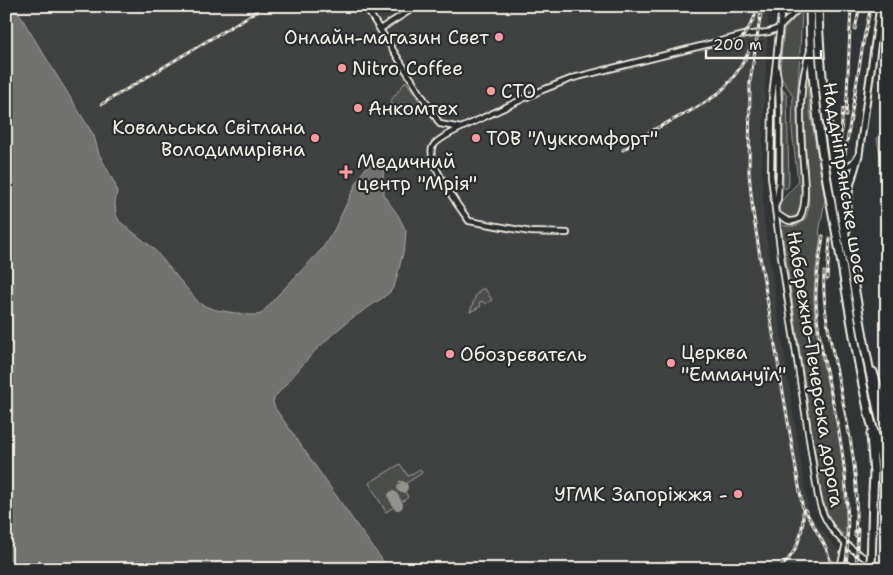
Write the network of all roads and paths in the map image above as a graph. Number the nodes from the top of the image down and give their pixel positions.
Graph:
1 (365, 6) edge
2 (417, 6) edge
3 (782, 6) edge
4 (810, 6) edge
5 (818, 6) edge
6 (880, 6) edge
7 (798, 8) dead end
8 (779, 28) junction
9 (380, 29) junction
10 (810, 50) junction
11 (775, 63) junction
12 (461, 128) junction
13 (830, 149) junction
14 (859, 156) junction
15 (775, 207) junction
16 (776, 213) junction
17 (567, 233) dead end
18 (846, 241) junction
19 (867, 357) junction
20 (869, 414) junction
21 (887, 417) edge
22 (887, 448) edge
23 (887, 481) edge
24 (846, 543) junction
25 (839, 569) edge
26 (870, 569) edge
27 (882, 569) edge

1 - 9 street
2 - 9 street
3 - 8 street, Набережно-Печерська дорога
4 - 10 main road, Наддніпрянське шосе
5 - 13 main road, Наддніпрянське шосе
6 - 14 street
7 - 8 street
8 - 11 street, Набережно-Печерська дорога
8 - 12 street
9 - 12 street
10 - 16 street
10 - 20 main road, Наддніпрянське шосе
11 - 15 street, Набережно-Печерська дорога
11 - 15 street, Набережно-Печерська дорога
12 - 17 street
13 - 14 street
13 - 18 main road, Наддніпрянське шосе
14 - 18 street
15 - 16 street, Набережно-Печерська дорога
16 - 24 street, Набережно-Печерська дорога
18 - 19 main road, Наддніпрянське шосе
19 - 21 main road
19 - 22 main road, Наддніпрянське шосе
20 - 23 main road, Наддніпрянське шосе
20 - 26 main road, bridge
24 - 25 street
24 - 27 street, Набережно-Печерська дорога

